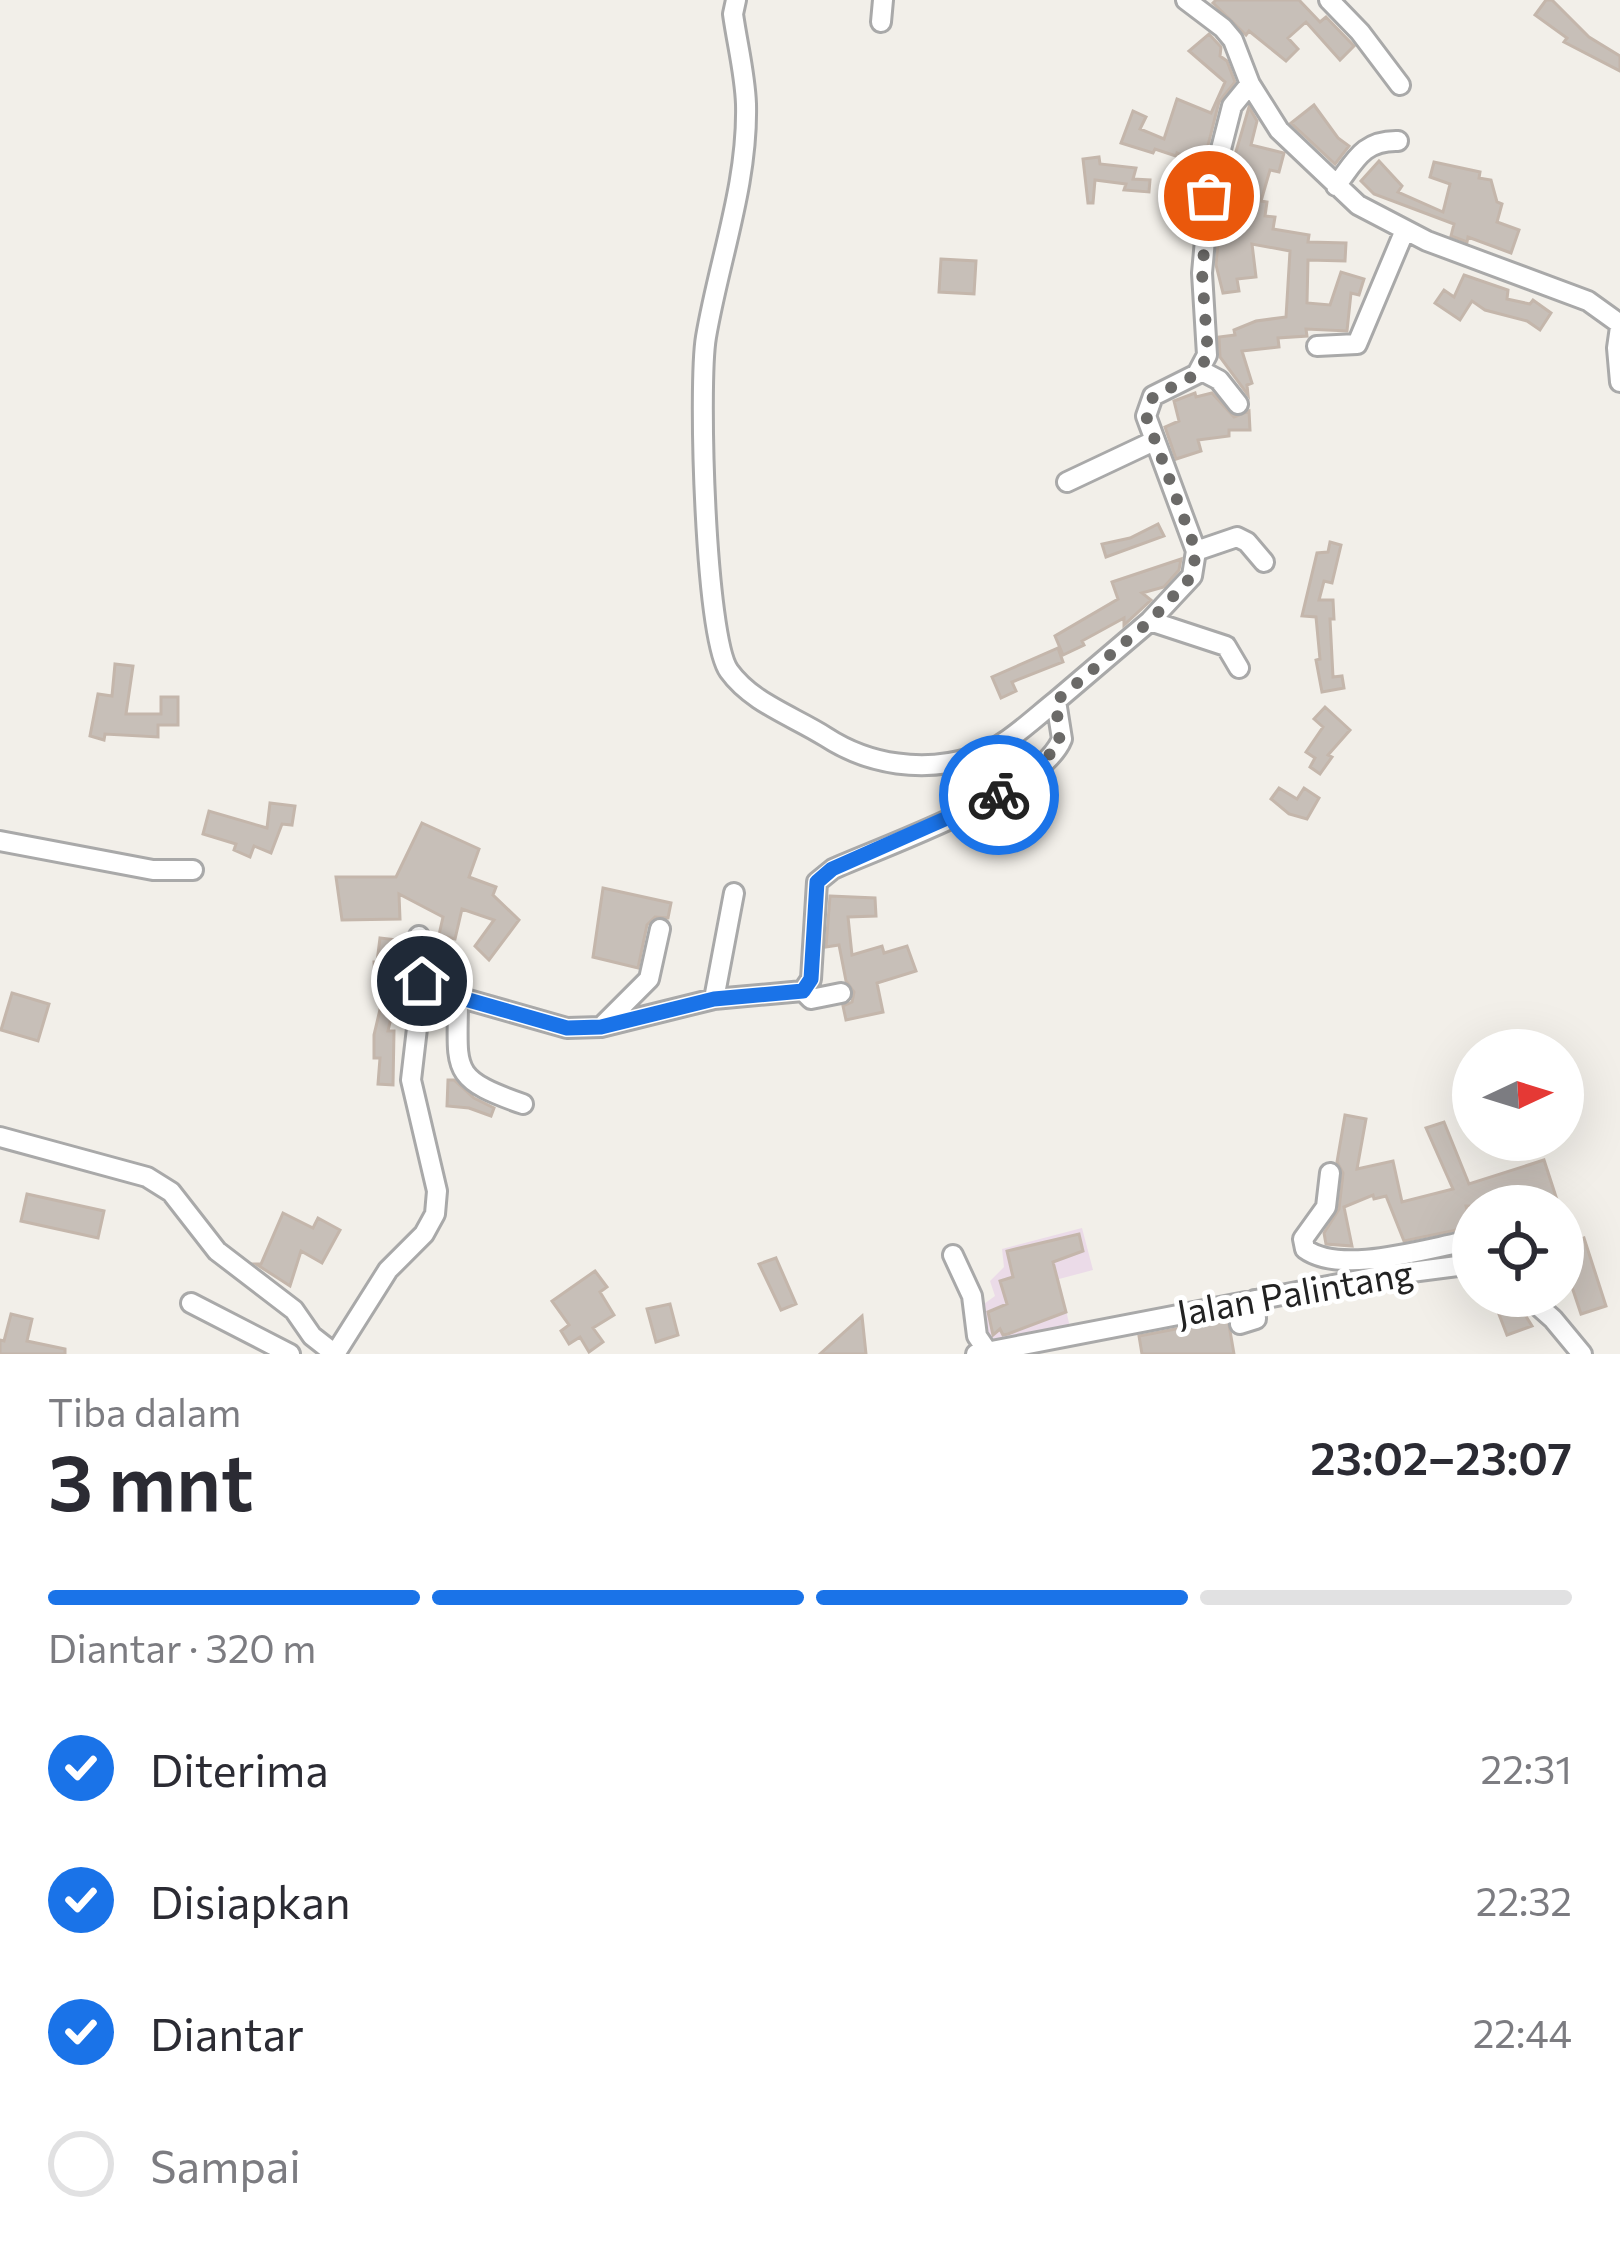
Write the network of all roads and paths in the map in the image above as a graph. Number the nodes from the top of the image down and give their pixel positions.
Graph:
1 (736, 0) edge
2 (883, 0) edge
3 (1186, 0) edge
4 (1329, 0) edge
5 (881, 22) dead end
6 (1250, 84) junction
7 (1400, 85) dead end
8 (1398, 140) dead end
9 (1336, 186) junction
10 (1405, 230) junction
11 (1620, 326) edge
12 (1317, 346) dead end
13 (1200, 370) junction
14 (1620, 382) edge
15 (1238, 404) dead end
16 (1154, 441) junction
17 (1067, 482) dead end
18 (1196, 551) junction
19 (1264, 562) dead end
20 (1150, 621) junction
21 (1239, 668) dead end
22 (1056, 701) junction
23 (0, 841) edge
24 (193, 870) dead end
25 (734, 892) dead end
26 (660, 929) dead end
27 (419, 936) dead end
28 (803, 991) junction
29 (841, 993) dead end
30 (422, 994) junction
31 (458, 997) junction
32 (714, 999) junction
33 (601, 1027) junction
34 (523, 1104) dead end
35 (0, 1137) edge
36 (1330, 1173) dead end
37 (1452, 1246) edge
38 (1309, 1253) junction
39 (953, 1255) dead end
40 (1452, 1265) edge
41 (1379, 1267) junction
42 (1299, 1291) junction
43 (1255, 1300) junction
44 (191, 1304) dead end
45 (1551, 1317) edge
46 (1553, 1319) joint
47 (1240, 1324) dead end
48 (982, 1353) edge
49 (290, 1354) edge
50 (335, 1354) edge
51 (1582, 1354) edge

1 - 22 street
2 - 5 street
3 - 6 street
4 - 7 street
6 - 9 street
6 - 13 street
8 - 9 street
9 - 10 street
10 - 11 street
10 - 12 street
11 - 14 street
13 - 15 street
13 - 16 street
16 - 17 street
16 - 18 street
18 - 19 street
18 - 20 street
20 - 21 street
20 - 22 street
22 - 28 street
23 - 24 street
25 - 32 street
26 - 33 street
27 - 30 street
28 - 29 street
28 - 32 street
30 - 31 street
30 - 50 street
31 - 33 street
31 - 34 street
32 - 33 street
35 - 50 street
36 - 38 street
37 - 41 street
38 - 41 street
38 - 42 street
39 - 48 street
40 - 41 street, Jalan Palintang
41 - 42 street, Jalan Palintang
42 - 43 street, Jalan Palintang
43 - 47 street
43 - 48 street, Jalan Palintang
44 - 49 street
45 - 46 street
46 - 51 street

